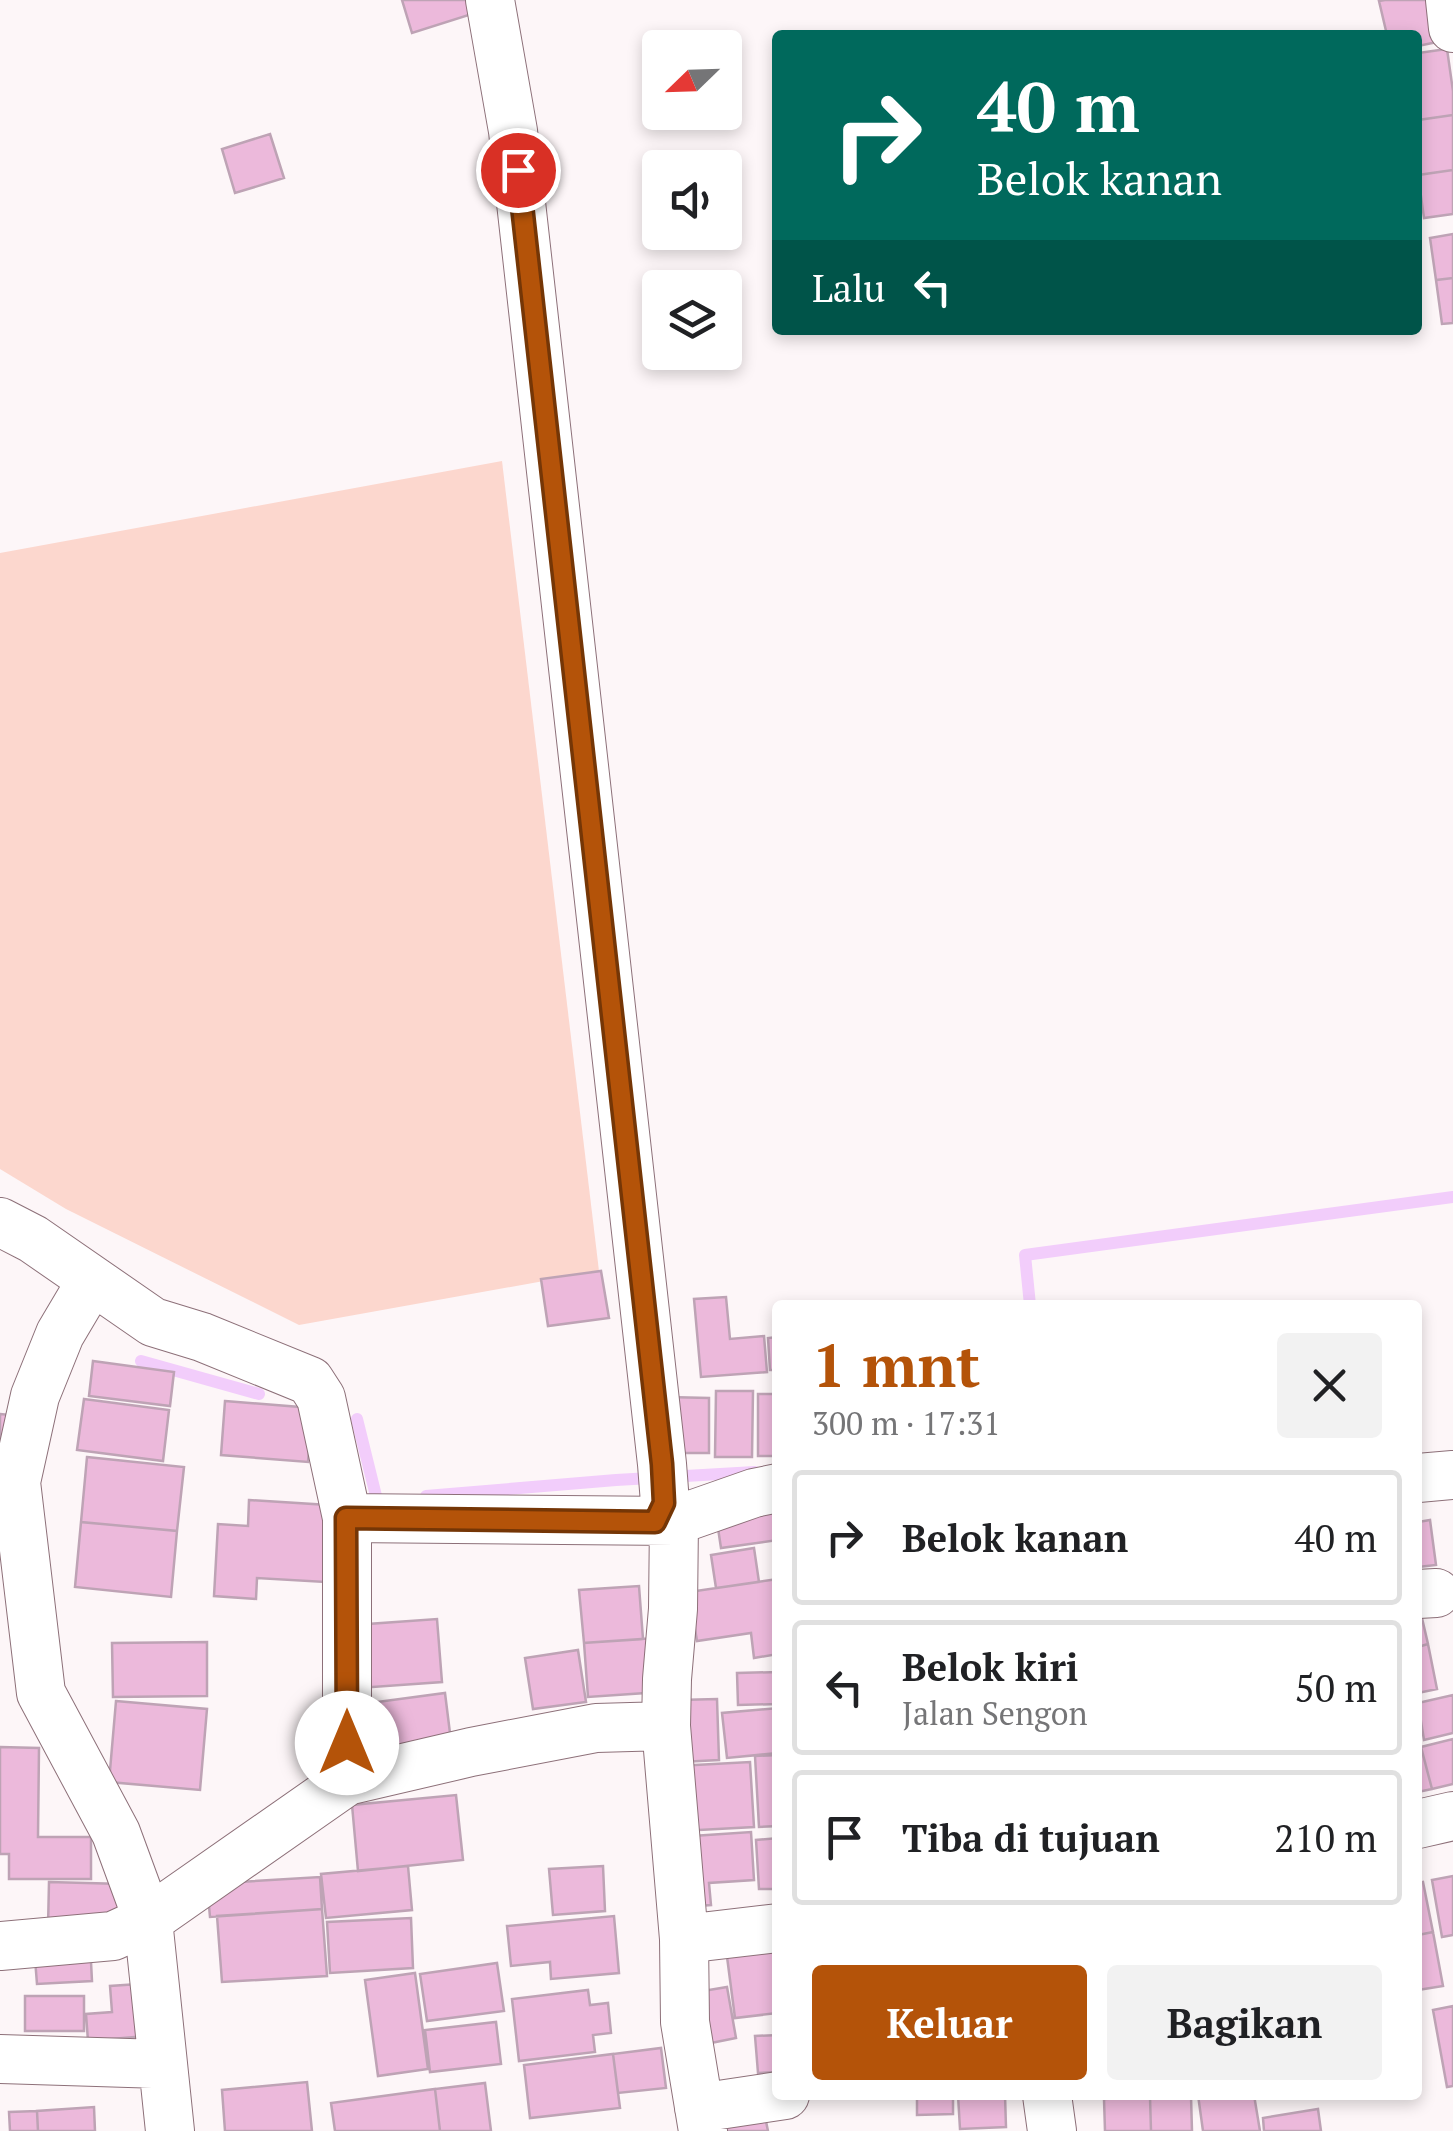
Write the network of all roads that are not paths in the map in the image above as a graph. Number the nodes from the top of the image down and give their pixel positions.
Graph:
1 (490, 0) edge
2 (1450, 0) edge
3 (1453, 28) edge
4 (0, 1222) edge
5 (92, 1280) junction
6 (1453, 1475) edge
7 (1422, 1478) edge
8 (772, 1489) edge
9 (664, 1503) junction
10 (346, 1518) junction
11 (20, 1696) edge
12 (666, 1726) junction
13 (347, 1781) junction
14 (1453, 1816) edge
15 (1422, 1823) edge
16 (148, 1920) junction
17 (772, 1929) edge
18 (684, 1939) junction
19 (0, 1946) edge
20 (0, 2059) edge
21 (162, 2064) junction
22 (772, 2099) edge
23 (1048, 2100) edge
24 (701, 2119) edge
25 (170, 2131) edge
26 (1052, 2131) edge

1 - 9 street
2 - 3 street
4 - 5 street
5 - 10 street
5 - 11 street
6 - 7 street
8 - 9 street
9 - 10 street
9 - 12 street
10 - 13 street
11 - 16 street
12 - 13 street
12 - 18 street
13 - 16 street
14 - 15 street
16 - 19 street
16 - 21 street
17 - 18 street
18 - 24 street
20 - 21 street
21 - 25 street
22 - 24 street
23 - 26 street

